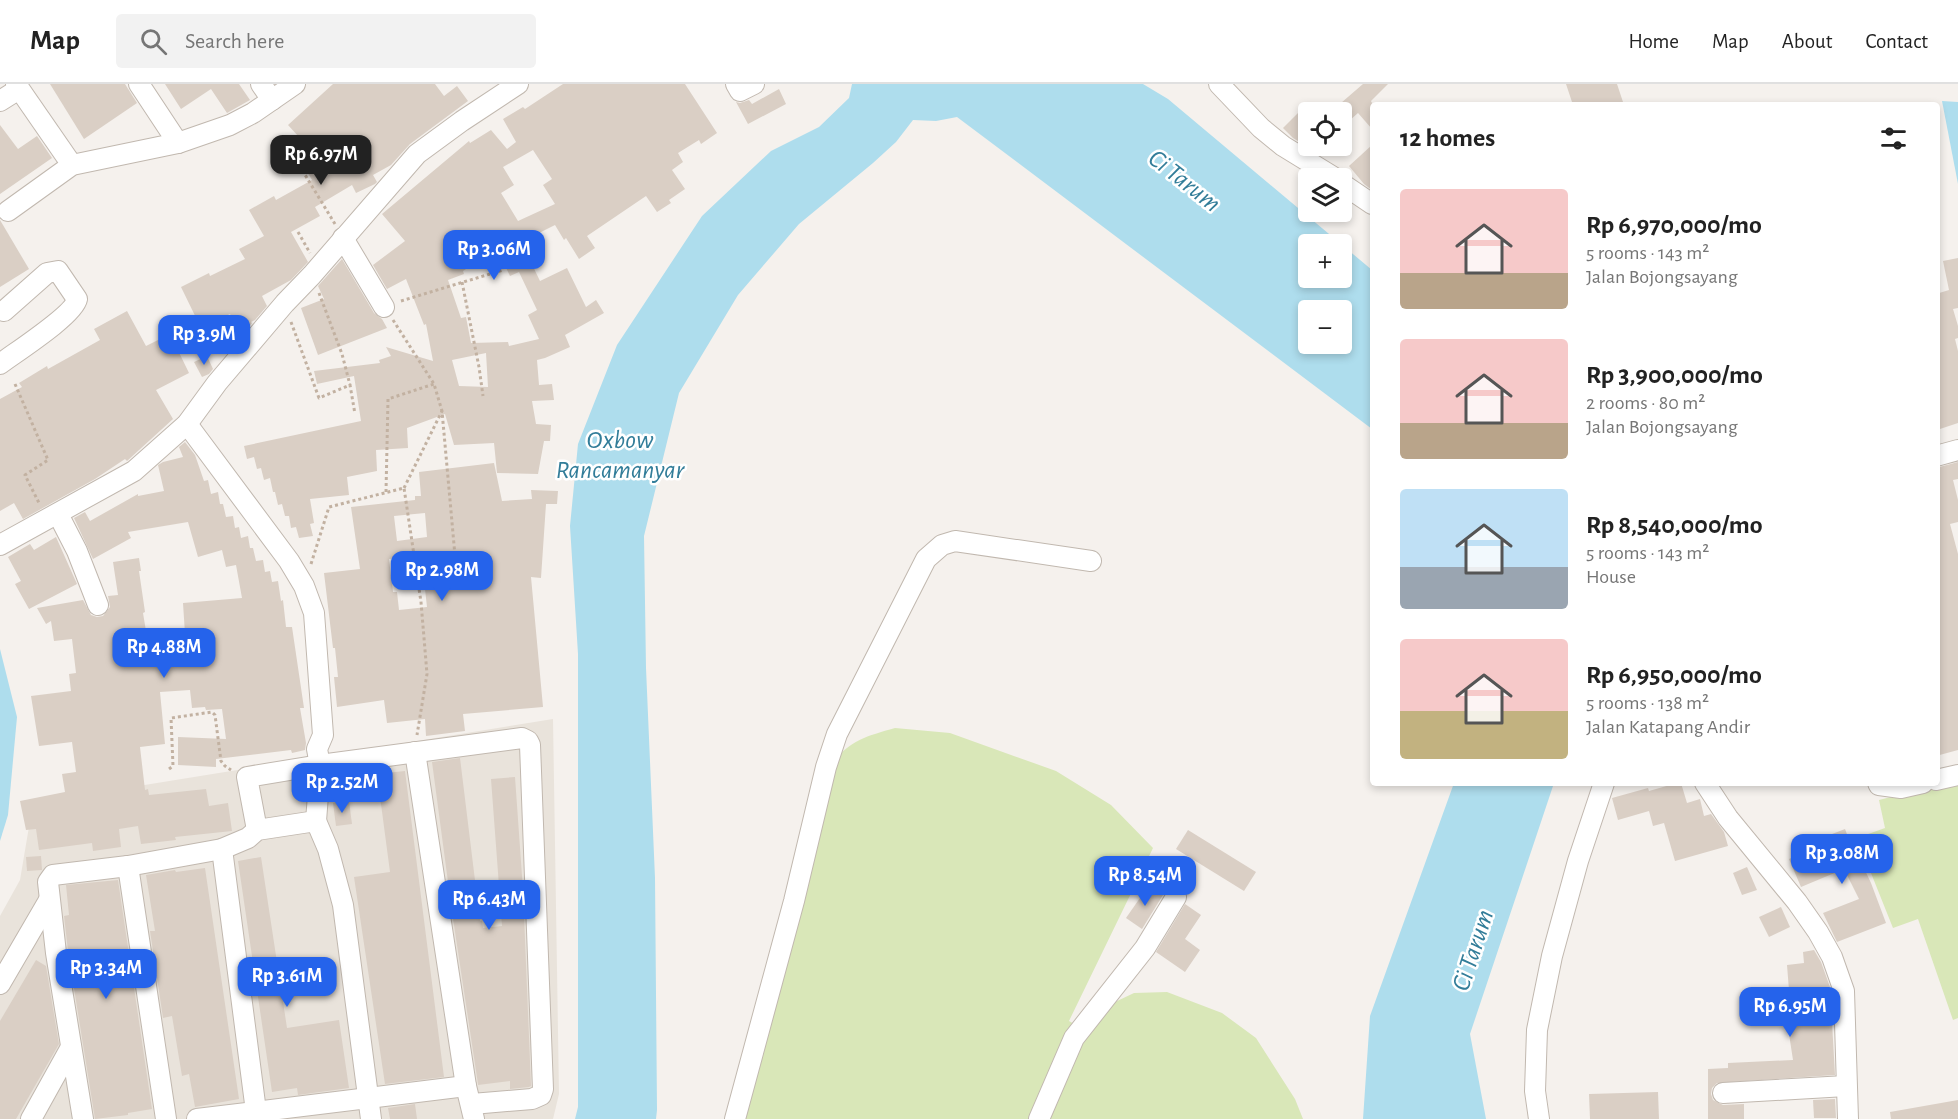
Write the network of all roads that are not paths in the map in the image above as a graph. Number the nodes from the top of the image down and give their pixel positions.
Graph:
1 (139, 84) edge
2 (261, 84) edge
3 (295, 84) edge
4 (518, 84) edge
5 (736, 84) edge
6 (753, 84) edge
7 (1219, 84) edge
8 (18, 86) edge
9 (273, 100) junction
10 (0, 101) edge
11 (178, 142) junction
12 (72, 165) junction
13 (1319, 168) edge
14 (1352, 190) edge
15 (1370, 203) edge
16 (8, 211) dead end
17 (344, 238) junction
18 (384, 307) road end
19 (4, 311) dead end
20 (0, 363) edge
21 (187, 424) junction
22 (1958, 450) edge
23 (1940, 455) edge
24 (53, 517) junction
25 (1, 543) edge
26 (1091, 561) dead end
27 (98, 605) dead end
28 (415, 752) junction
29 (322, 764) junction
30 (1958, 775) edge
31 (1940, 779) edge
32 (1603, 786) edge
33 (1707, 786) edge
34 (1886, 786) edge
35 (1910, 786) edge
36 (316, 821) junction
37 (257, 830) junction
38 (222, 849) junction
39 (128, 866) junction
40 (1176, 897) dead end
41 (49, 900) junction
42 (0, 984) edge
43 (71, 1047) junction
44 (1846, 1086) junction
45 (1723, 1093) dead end
46 (368, 1097) junction
47 (471, 1103) edge
48 (256, 1115) edge
49 (31, 1119) edge
50 (83, 1119) edge
51 (166, 1119) edge
52 (197, 1119) edge
53 (371, 1119) edge
54 (735, 1119) edge
55 (1039, 1119) edge
56 (1539, 1119) edge
57 (1848, 1119) edge

1 - 11 street
2 - 9 street
3 - 9 street
4 - 17 street
5 - 6 street
7 - 13 street
8 - 10 street
8 - 12 street
9 - 11 street
11 - 12 street
12 - 16 street
14 - 15 street
17 - 18 street
17 - 21 street
19 - 20 street
21 - 24 street
21 - 29 street
22 - 23 street
24 - 25 street
24 - 27 street
26 - 54 street
28 - 29 street
28 - 47 street
28 - 47 street
29 - 36 street
29 - 37 street
30 - 31 street
32 - 56 street
33 - 44 street
34 - 35 street
36 - 37 street
36 - 46 street
37 - 38 street
38 - 39 street
38 - 48 street
39 - 41 street
39 - 51 street
40 - 55 street
41 - 42 street
41 - 43 street
43 - 49 street
43 - 50 street
44 - 45 street
44 - 57 street
46 - 47 street
46 - 48 street
46 - 53 street
48 - 52 street

